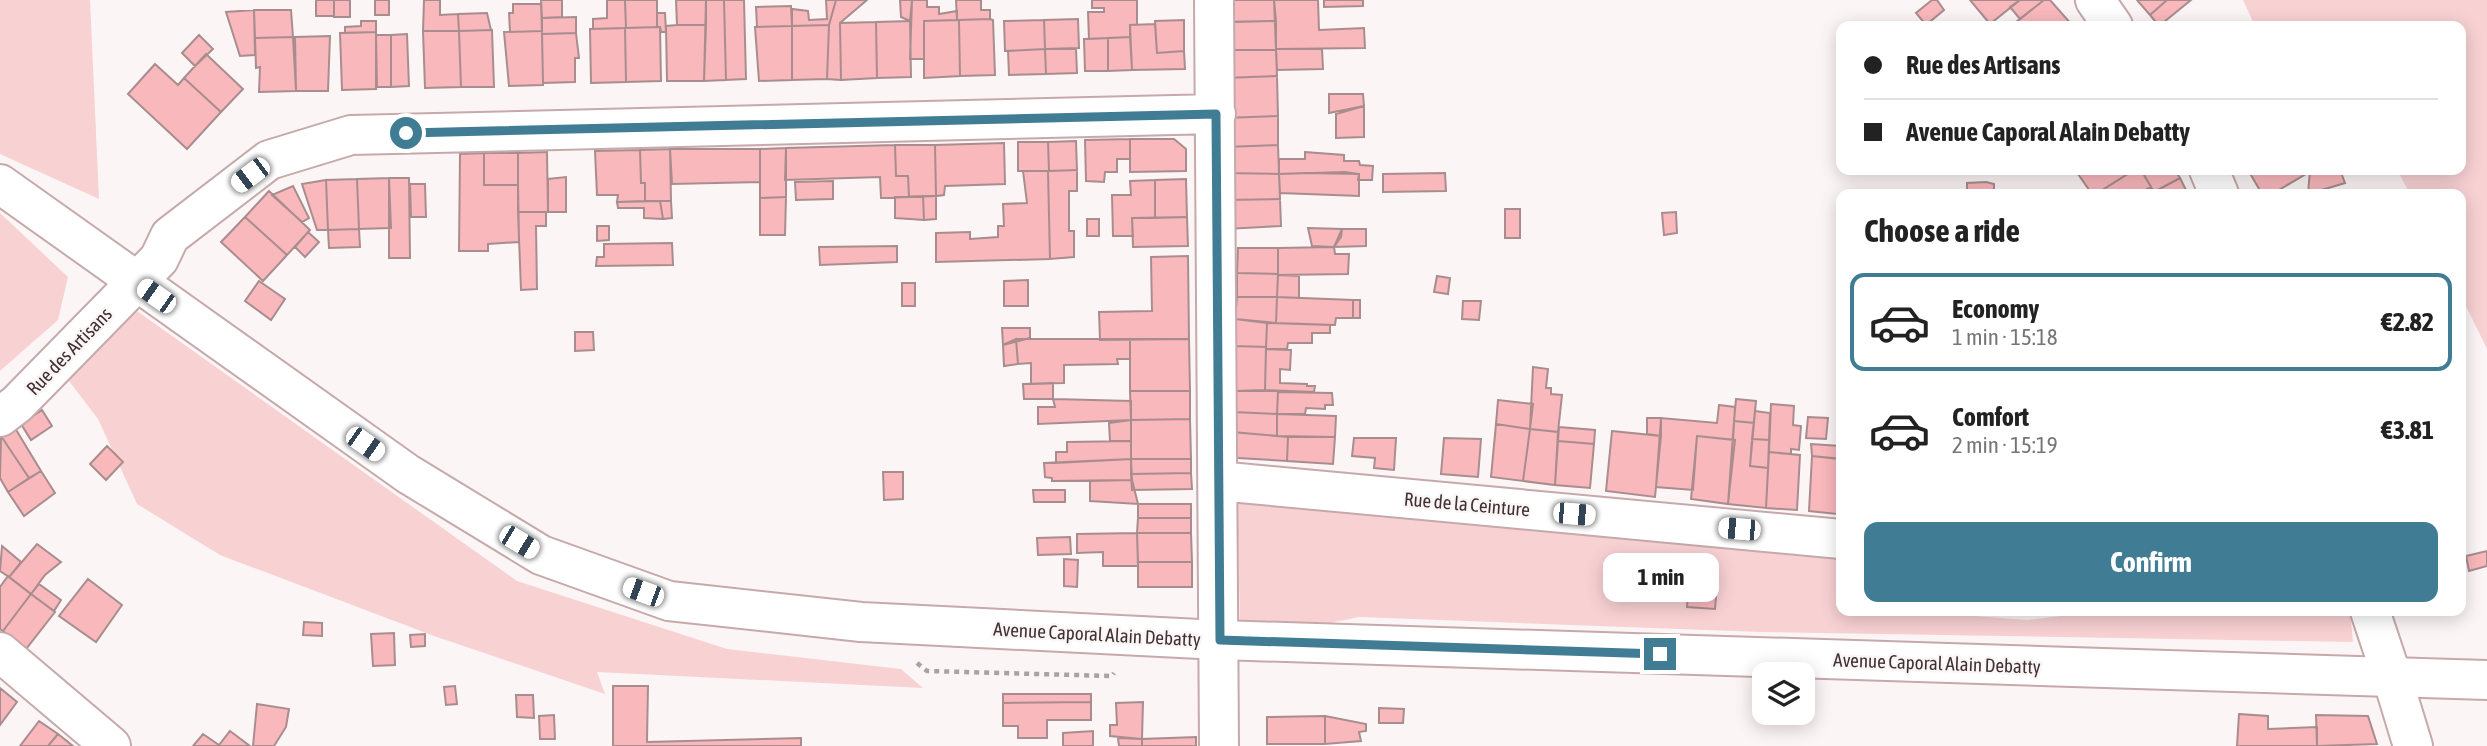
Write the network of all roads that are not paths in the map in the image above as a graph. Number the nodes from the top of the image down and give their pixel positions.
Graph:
1 (1214, 0) edge
2 (2095, 0) edge
3 (2110, 21) edge
4 (1216, 114) junction
5 (0, 184) edge
6 (137, 282) junction
7 (0, 417) edge
8 (1218, 481) junction
9 (1836, 539) edge
10 (2372, 616) edge
11 (1220, 640) junction
12 (0, 652) edge
13 (2392, 677) junction
14 (2487, 680) edge
15 (111, 746) edge
16 (1219, 746) edge
17 (2413, 746) edge

1 - 4 street
2 - 3 street
4 - 6 street, Rue des Artisans
4 - 8 street
5 - 6 street, Avenue Caporal Alain Debatty
6 - 7 street, Rue des Artisans
6 - 11 street, Avenue Caporal Alain Debatty
8 - 9 street, Rue de la Ceinture
8 - 11 street
10 - 13 street
11 - 13 street, Avenue Caporal Alain Debatty
11 - 16 street
12 - 15 street
13 - 14 street, Avenue Caporal Alain Debatty
13 - 17 street

